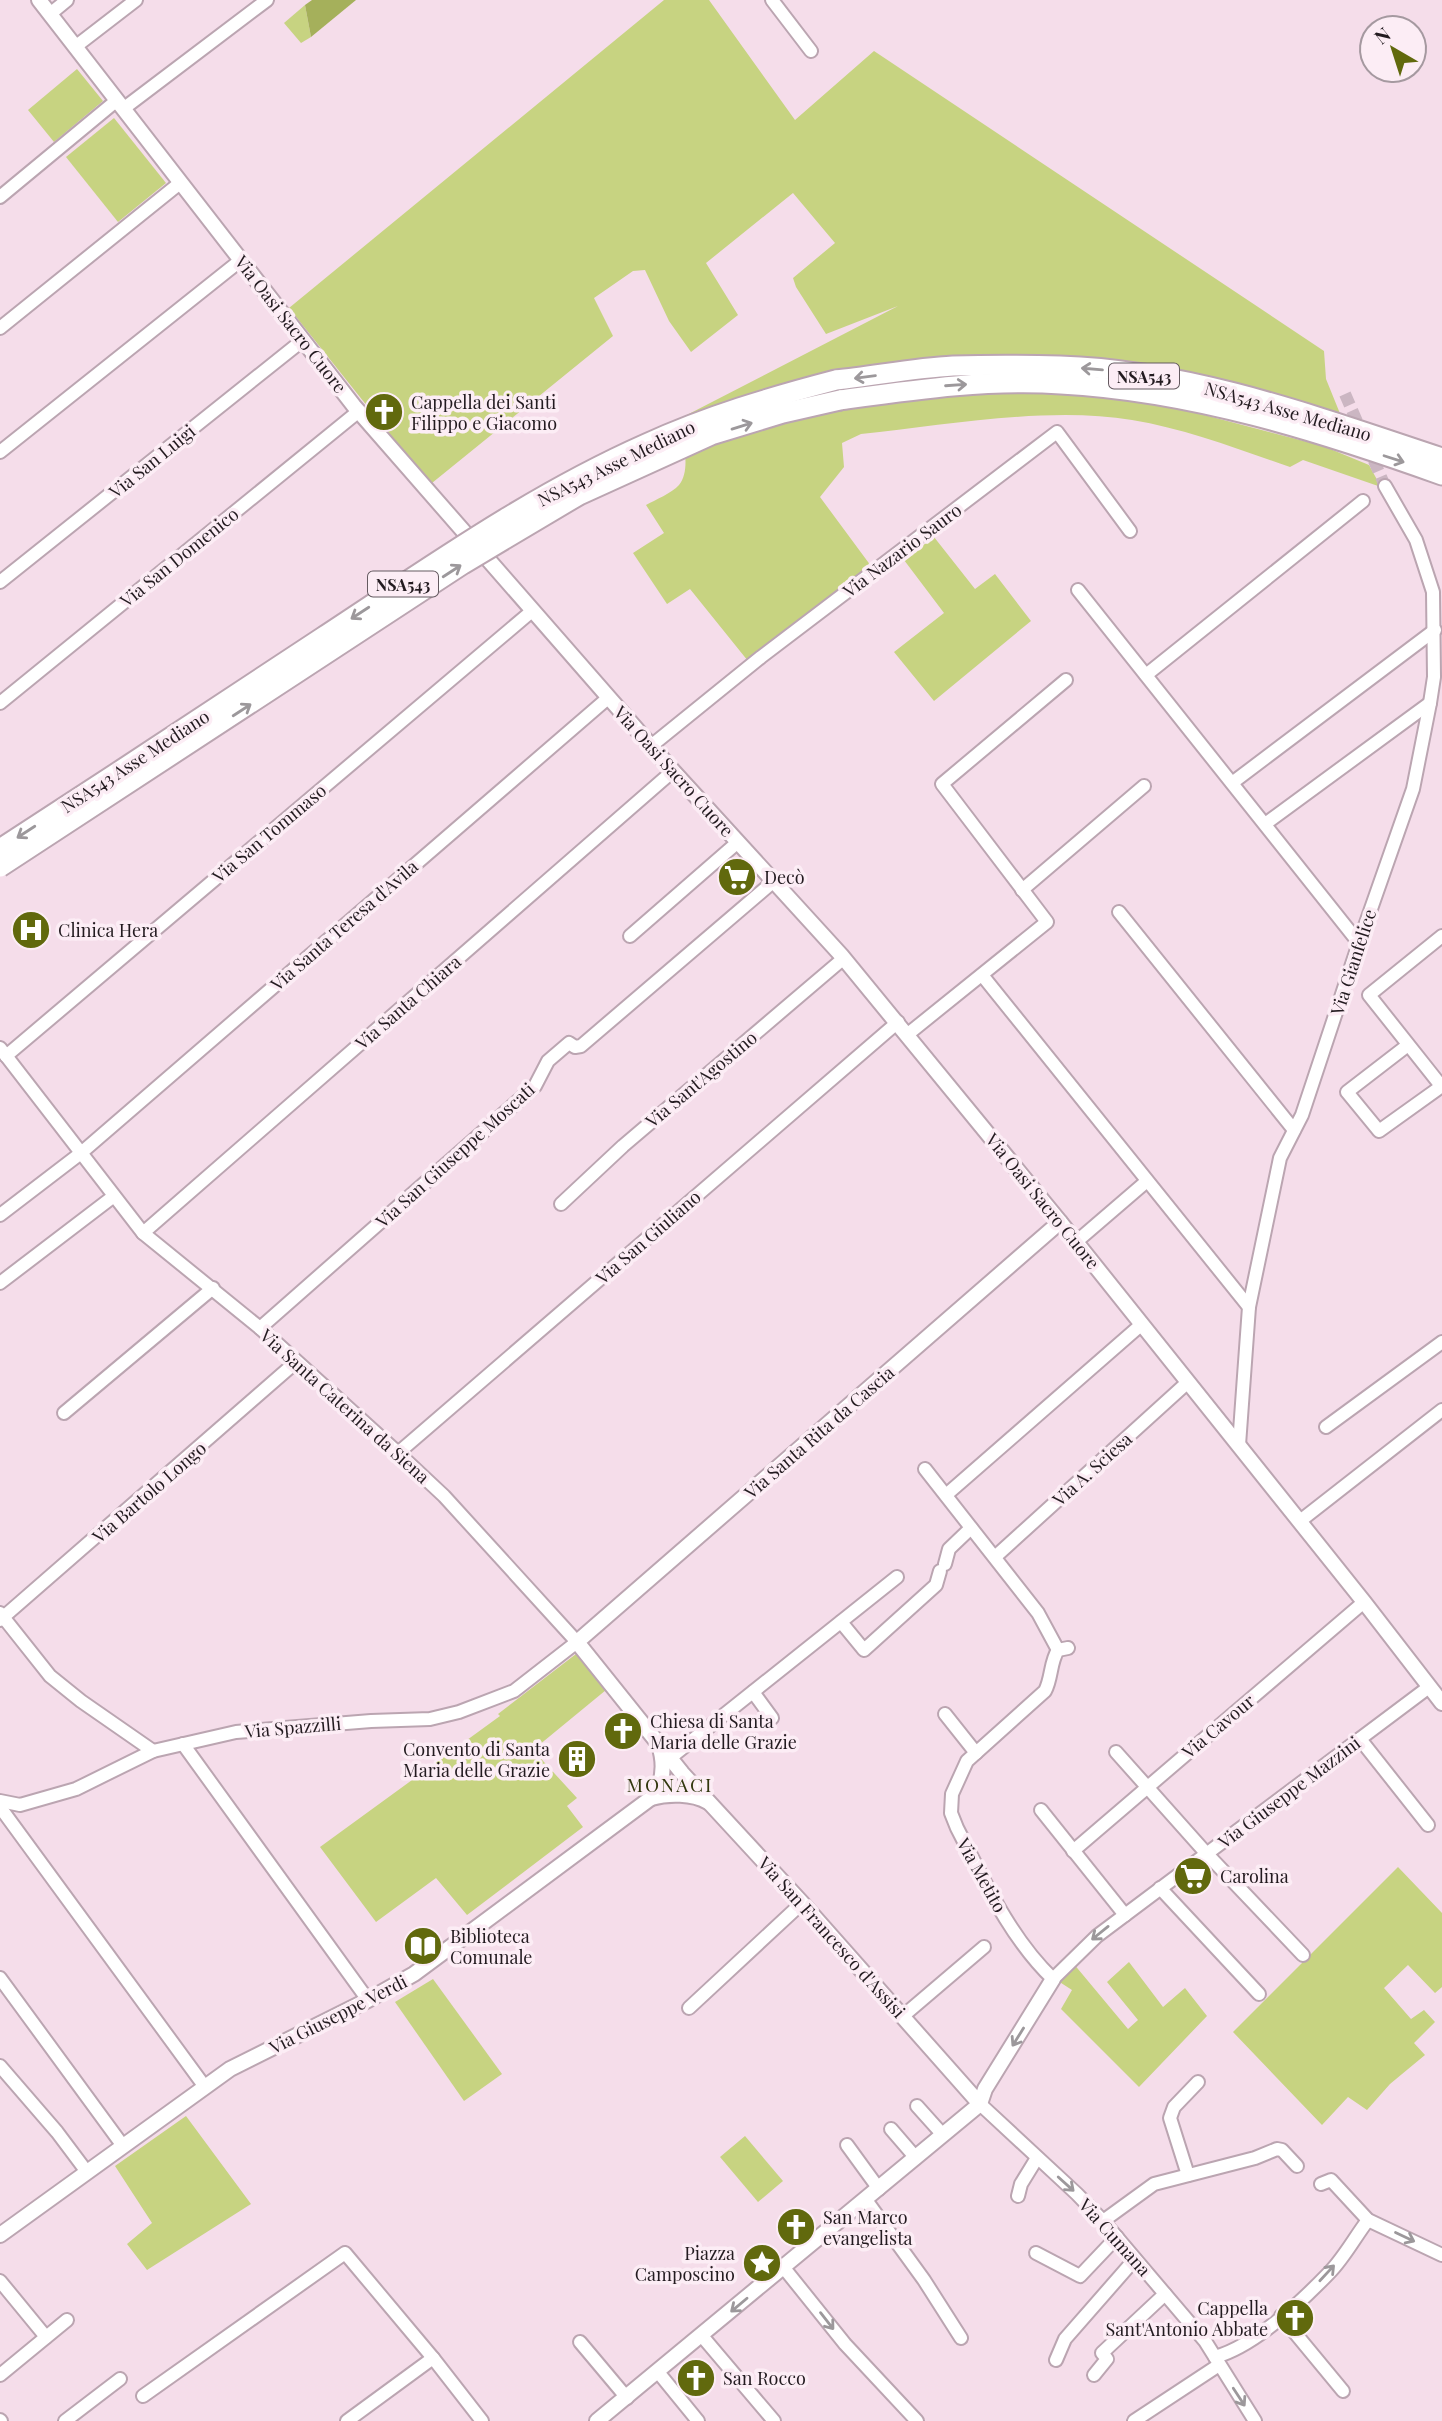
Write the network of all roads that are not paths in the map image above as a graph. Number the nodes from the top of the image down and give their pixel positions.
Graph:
1 (39, 0) edge
2 (67, 0) edge
3 (136, 0) edge
4 (267, 0) edge
5 (772, 0) edge
6 (50, 14) junction
7 (75, 47) junction
8 (811, 51) dead end
9 (120, 105) junction
10 (180, 183) junction
11 (0, 197) edge
12 (241, 260) junction
13 (0, 328) edge
14 (303, 340) junction
15 (838, 390) junction
16 (359, 411) junction
17 (0, 452) edge
18 (1442, 458) edge
19 (1420, 467) junction
20 (1442, 475) edge
21 (1442, 484) edge
22 (1385, 486) tunnel mouth
23 (1363, 501) dead end
24 (1130, 531) dead end
25 (0, 582) edge
26 (1078, 590) dead end
27 (532, 611) junction
28 (1435, 630) junction
29 (1146, 675) junction
30 (1066, 680) dead end
31 (608, 698) junction
32 (0, 703) edge
33 (1430, 703) junction
34 (651, 746) junction
35 (673, 771) junction
36 (1232, 783) junction
37 (1144, 786) dead end
38 (1265, 824) junction
39 (738, 842) junction
40 (0, 849) edge
41 (0, 867) edge
42 (774, 881) junction
43 (1022, 890) junction
44 (1119, 912) dead end
45 (631, 936) dead end
46 (1442, 936) edge
47 (1359, 943) junction
48 (844, 958) junction
49 (982, 975) junction
50 (898, 1022) junction
51 (908, 1034) junction
52 (1408, 1045) junction
53 (3, 1052) edge
54 (1442, 1086) edge
55 (1294, 1130) junction
56 (81, 1153) junction
57 (1147, 1181) junction
58 (114, 1196) junction
59 (561, 1204) dead end
60 (0, 1215) edge
61 (1060, 1222) junction
62 (143, 1233) junction
63 (1076, 1242) junction
64 (0, 1283) edge
65 (213, 1288) junction
66 (1249, 1307) junction
67 (1142, 1324) junction
68 (260, 1328) junction
69 (1442, 1342) edge
70 (296, 1362) junction
71 (1188, 1382) junction
72 (1442, 1410) edge
73 (64, 1413) dead end
74 (1326, 1427) dead end
75 (1239, 1445) junction
76 (398, 1453) junction
77 (925, 1469) dead end
78 (946, 1495) junction
79 (1300, 1521) junction
80 (971, 1528) junction
81 (995, 1557) junction
82 (897, 1577) dead end
83 (1364, 1602) junction
84 (1, 1617) edge
85 (841, 1622) junction
86 (577, 1642) junction
87 (1429, 1687) junction
88 (753, 1692) junction
89 (1442, 1703) edge
90 (945, 1714) dead end
91 (772, 1717) dead end
92 (1360, 1739) junction
93 (183, 1744) junction
94 (659, 1744) junction
95 (153, 1751) junction
96 (1116, 1752) dead end
97 (976, 1753) junction
98 (670, 1758) junction
99 (682, 1773) junction
100 (1146, 1787) junction
101 (658, 1793) junction
102 (0, 1801) edge
103 (710, 1803) junction
104 (0, 1807) edge
105 (1041, 1810) dead end
106 (1428, 1825) dead end
107 (1073, 1851) junction
108 (1206, 1853) junction
109 (1160, 1888) junction
110 (802, 1903) junction
111 (1125, 1915) junction
112 (984, 1947) dead end
113 (1303, 1955) dead end
114 (0, 1978) edge
115 (1053, 1979) junction
116 (1259, 1994) dead end
117 (368, 2000) junction
118 (689, 2008) dead end
119 (903, 2016) junction
120 (0, 2066) edge
121 (1198, 2082) dead end
122 (205, 2087) junction
123 (980, 2104) junction
124 (917, 2106) dead end
125 (891, 2129) dead end
126 (943, 2135) junction
127 (123, 2146) junction
128 (847, 2146) dead end
129 (916, 2158) junction
130 (1037, 2158) junction
131 (1297, 2166) dead end
132 (87, 2172) junction
133 (1188, 2175) junction
134 (1321, 2184) dead end
135 (879, 2189) junction
136 (1018, 2196) dead end
137 (866, 2200) junction
138 (1368, 2220) junction
139 (1103, 2221) junction
140 (0, 2235) edge
141 (1117, 2237) junction
142 (1036, 2253) dead end
143 (1442, 2255) edge
144 (1135, 2259) junction
145 (784, 2268) junction
146 (0, 2281) edge
147 (1166, 2294) junction
148 (1281, 2316) junction
149 (67, 2320) dead end
150 (702, 2336) junction
151 (46, 2337) junction
152 (961, 2338) dead end
153 (580, 2342) dead end
154 (433, 2358) junction
155 (1056, 2360) dead end
156 (1217, 2361) junction
157 (658, 2372) junction
158 (0, 2375) edge
159 (1094, 2375) dead end
160 (120, 2379) dead end
161 (1343, 2391) dead end
162 (144, 2396) dead end
163 (627, 2398) junction
164 (65, 2421) edge
165 (346, 2421) edge
166 (482, 2421) edge
167 (597, 2421) edge
168 (698, 2421) edge
169 (774, 2421) edge
170 (917, 2421) edge
171 (1134, 2421) edge
172 (1254, 2421) edge

1 - 6 street, Via Oasi Sacro Cuore
2 - 6 street
3 - 7 street
4 - 9 street
5 - 8 street
6 - 7 street, Via Oasi Sacro Cuore
7 - 9 street, Via Oasi Sacro Cuore
9 - 10 street, Via Oasi Sacro Cuore
9 - 11 street
10 - 12 street, Via Oasi Sacro Cuore
10 - 13 street
12 - 14 street, Via Oasi Sacro Cuore
12 - 17 street
14 - 16 street, Via Oasi Sacro Cuore
14 - 25 street, Via San Luigi
18 -> 15 highway, NSA543 Asse Mediano / NSA543
15 -> 19 highway, NSA543 Asse Mediano / NSA543
15 -> 40 highway, NSA543 Asse Mediano / NSA543, bridge
41 -> 15 highway, bridge
16 - 27 street, Via Oasi Sacro Cuore
16 - 32 street, Via San Domenico
19 - 20 highway, NSA543 Asse Mediano / NSA543
19 - 21 highway
22 - 28 street, Via Gianfelice
23 - 29 street
24 - 34 street, Via Nazario Sauro
26 - 29 street
27 - 31 street, Via Oasi Sacro Cuore
27 - 53 street, Via San Tommaso
28 - 33 street, Via Gianfelice
28 - 36 street
29 - 36 street
30 - 43 street
31 - 34 street, Via Oasi Sacro Cuore
31 - 56 street, Via Santa Teresa d'Avila
33 - 38 street
33 - 47 street, Via Gianfelice
34 - 35 street, Via Oasi Sacro Cuore
35 - 39 street, Via Oasi Sacro Cuore
35 - 62 street, Via Santa Chiara
36 - 38 street
37 - 43 street
38 - 47 street
39 - 42 street, Via Oasi Sacro Cuore
39 - 45 street
42 - 48 street, Via Oasi Sacro Cuore
42 - 68 street, Via San Giuseppe Moscati
43 - 49 street
44 - 55 street
46 - 52 street
47 - 55 street, Via Gianfelice
48 - 50 street, Via Oasi Sacro Cuore
48 - 59 street, Via Sant'Agostino
49 - 51 street
49 - 57 street
50 - 51 street, Via Oasi Sacro Cuore
50 - 76 street, Via San Giuliano
51 - 61 street, Via Oasi Sacro Cuore
52 - 54 street
52 - 54 street
53 - 56 street, Via Santa Caterina da Siena
55 - 66 street, Via Gianfelice
56 - 58 street, Via Santa Caterina da Siena
56 - 60 street, Via Santa Teresa d'Avila
57 - 63 street
57 - 66 street
58 - 62 street, Via Santa Caterina da Siena
58 - 64 street
61 - 63 street, Via Oasi Sacro Cuore
61 - 86 street, Via Santa Rita da Cascia
62 - 65 street, Via Santa Caterina da Siena
63 - 67 street, Via Oasi Sacro Cuore
65 - 68 street, Via Santa Caterina da Siena
65 - 73 street
66 - 75 street, Via Gianfelice
67 - 71 street, Via Oasi Sacro Cuore
67 - 78 street
68 - 70 street, Via Santa Caterina da Siena
69 - 74 street
70 - 76 street, Via Santa Caterina da Siena
70 - 84 street, Via Bartolo Longo
71 - 75 street, Via Oasi Sacro Cuore
71 - 81 street, Via A. Sciesa
72 - 79 street
75 - 79 street, Via Oasi Sacro Cuore
76 - 86 street, Via Santa Caterina da Siena
77 - 78 street, Via Metito
78 - 80 street, Via Metito
79 - 83 street, Via Oasi Sacro Cuore
80 - 81 street, Via Metito
80 - 85 street
81 - 97 street, Via Metito
82 - 85 street
83 - 87 street, Via Oasi Sacro Cuore
83 - 100 street, Via Cavour
84 - 95 street
85 - 88 street
86 - 93 street, Via Spazzilli
86 - 94 street, Via Santa Caterina da Siena
87 - 89 street, Via Oasi Sacro Cuore
87 - 92 street, Via Giuseppe Mazzini
88 - 91 street
88 - 98 street
90 - 97 street
92 - 106 street
92 - 108 street, Via Giuseppe Mazzini
93 - 95 street, Via Spazzilli
93 - 117 street
94 - 98 street, Via Santa Caterina da Siena
94 - 101 street
95 - 102 street, Via Spazzilli
96 - 100 street
97 - 115 street, Via Metito
98 - 99 street, Via Santa Caterina da Siena
99 - 101 street, Via Giuseppe Verdi
99 - 103 street, Via San Francesco d'Assisi
100 - 107 street, Via Cavour
100 - 108 street
101 - 103 street
101 - 117 street, Via Giuseppe Verdi
103 - 110 street, Via San Francesco d'Assisi
104 - 122 street
105 - 107 street
107 - 111 street
108 - 109 street, Via Giuseppe Mazzini
108 - 113 street
109 - 111 street, Via Giuseppe Mazzini
109 - 116 street
110 - 118 street
110 - 119 street, Via San Francesco d'Assisi
111 -> 115 street, Via Giuseppe Mazzini
112 - 119 street
114 - 127 street
115 -> 123 street
117 - 122 street, Via Giuseppe Verdi
119 - 123 street, Via San Francesco d'Assisi
120 - 132 street
121 - 133 street
122 - 127 street, Via Giuseppe Verdi
123 - 126 street
123 - 130 street, Via Cumana
124 - 126 street
125 - 129 street
126 - 129 street
127 - 132 street, Via Giuseppe Verdi
128 - 135 street
129 - 135 street
130 - 136 street
130 -> 139 street, Via Cumana
131 - 133 street
132 - 140 street, Via Giuseppe Verdi
133 - 139 street
134 - 138 street
135 - 137 street
137 - 145 street
137 - 152 street
138 -> 143 street
148 -> 138 street
139 - 141 street, Via Cumana
141 - 142 street
141 - 144 street, Via Cumana
144 - 147 street, Via Cumana
144 - 155 street
145 -> 150 street
145 -> 170 street
146 - 151 street
147 - 156 street, Via Cumana
147 - 159 street
148 - 156 street
148 - 161 street
149 - 151 street
150 - 157 street
150 - 169 street
151 - 158 street
153 - 163 street
154 - 162 street
154 - 165 street
154 - 166 street
156 - 171 street
156 -> 172 street, Via Cumana
157 - 163 street
157 - 168 street
160 - 164 street
163 - 167 street

